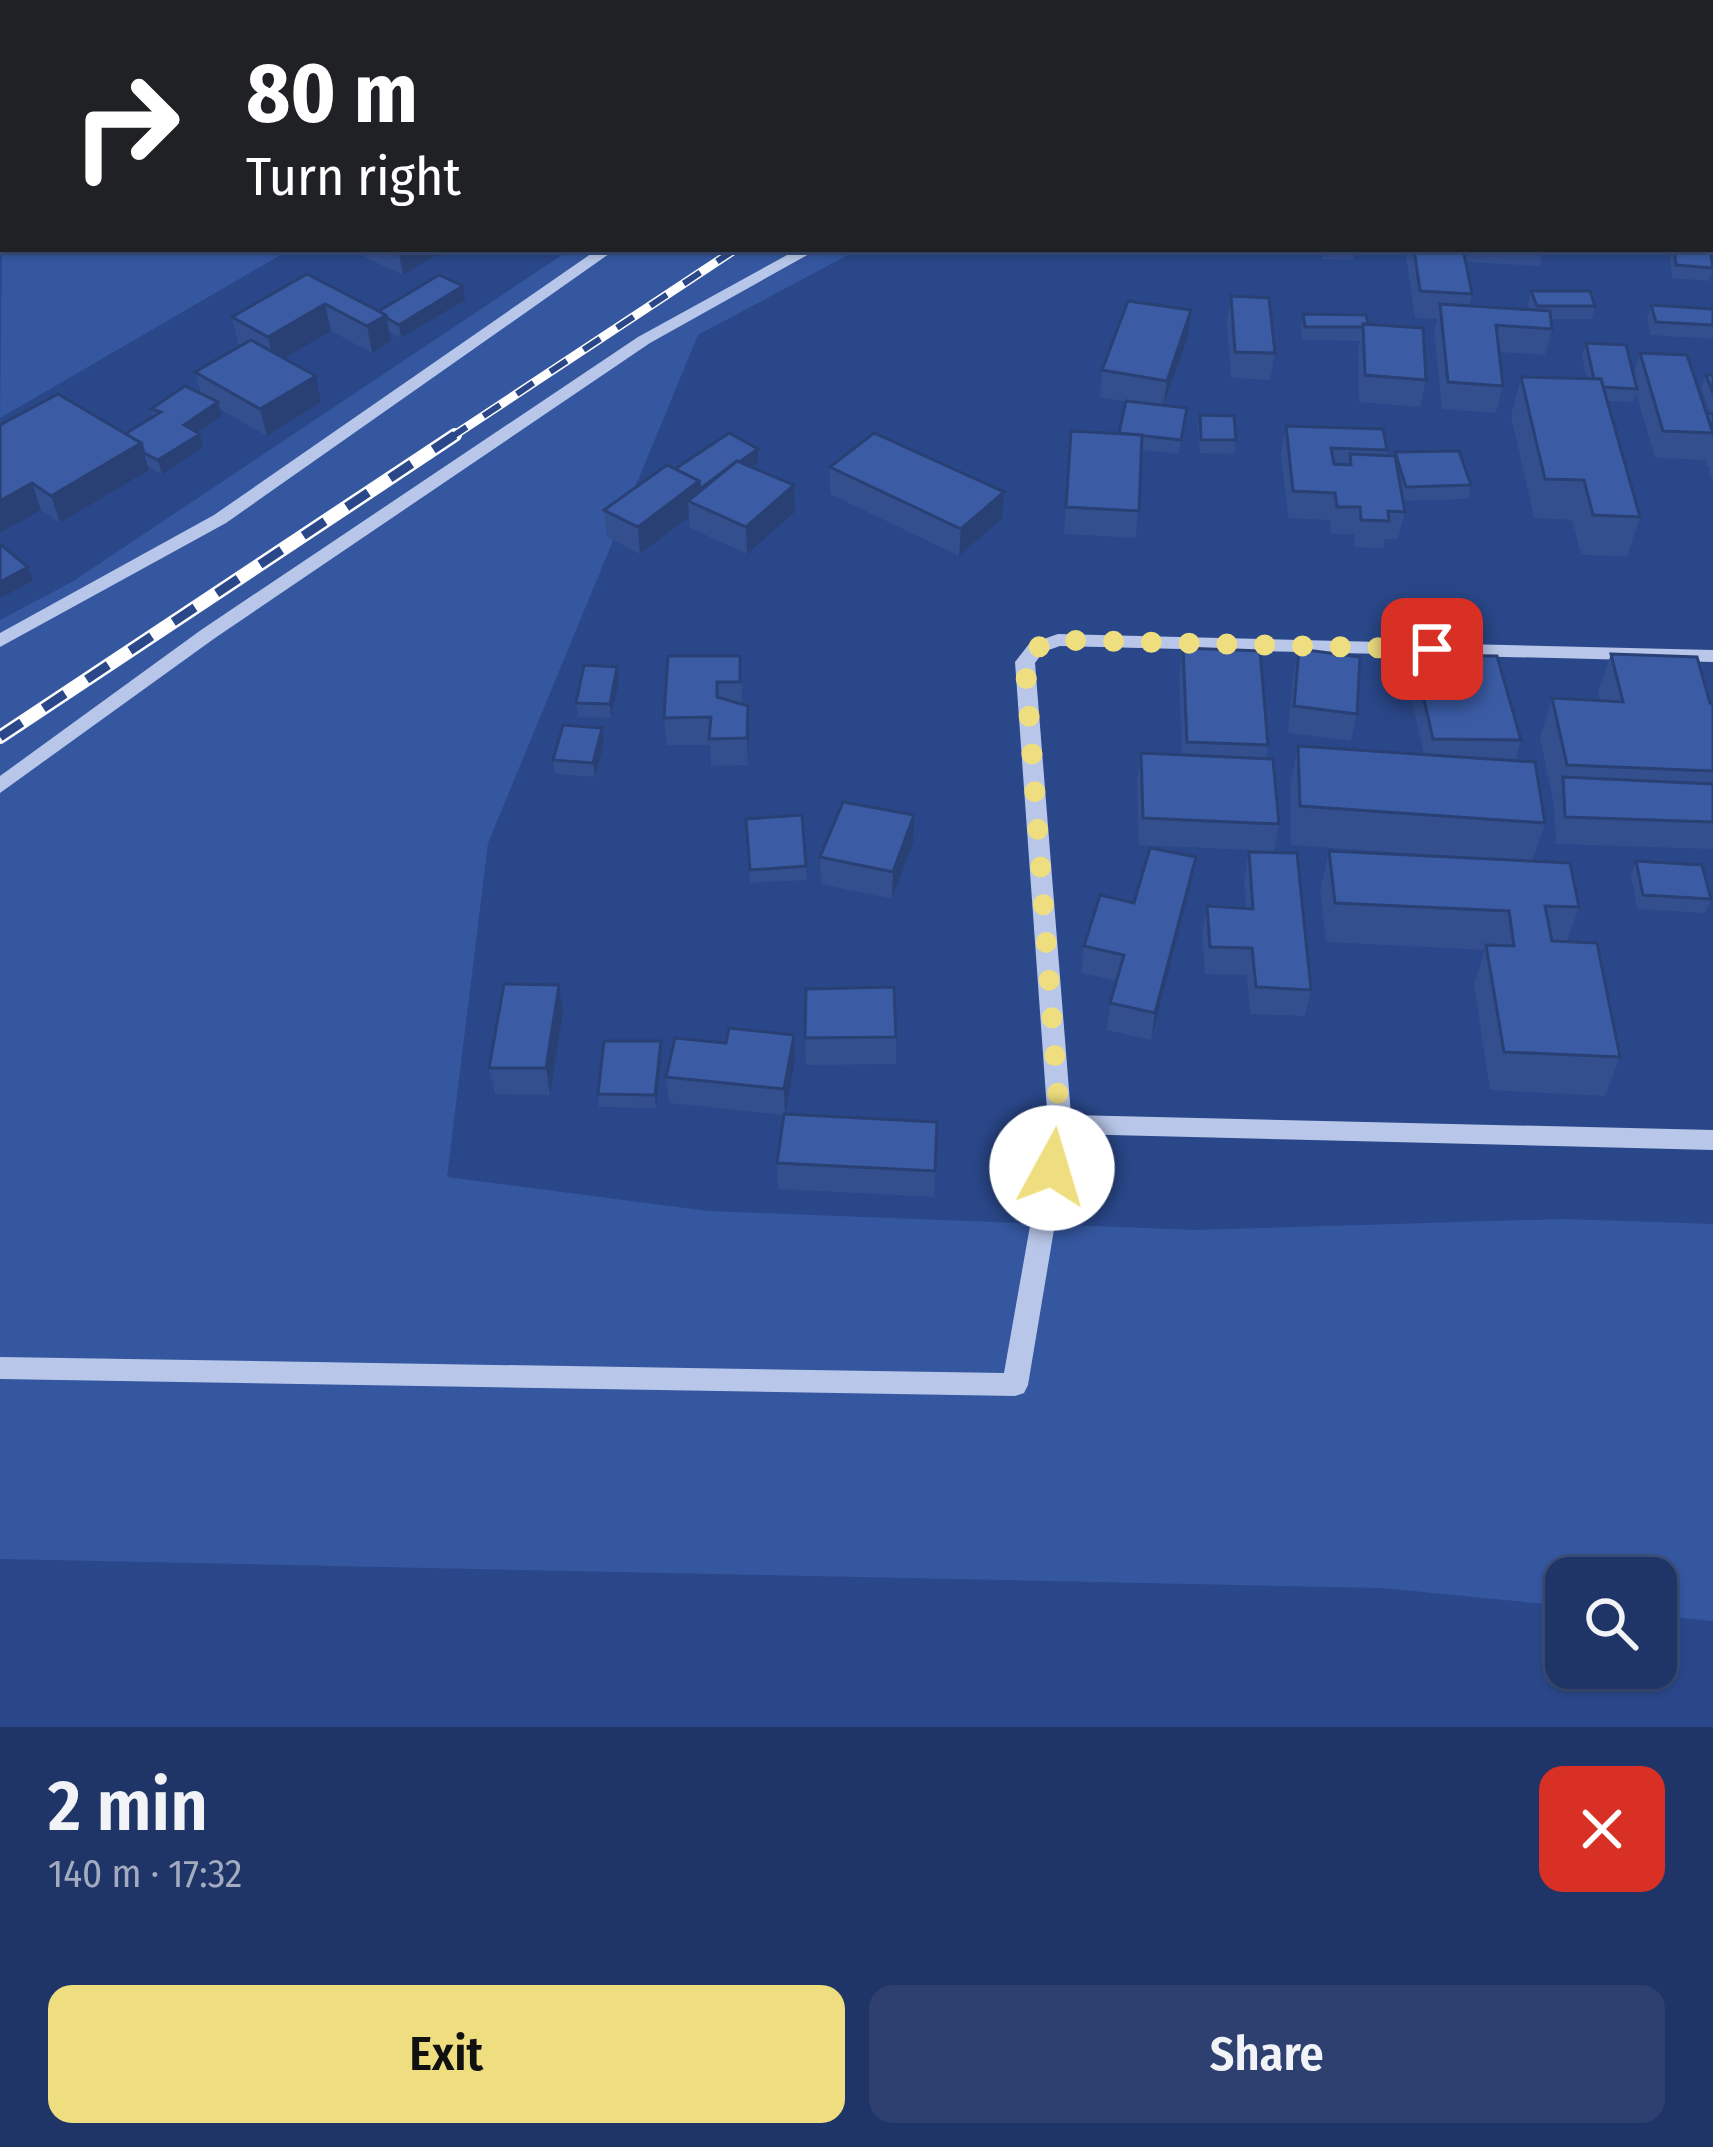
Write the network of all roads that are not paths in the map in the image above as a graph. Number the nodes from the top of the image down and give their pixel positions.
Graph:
1 (604, 252) edge
2 (805, 252) edge
3 (0, 641) edge
4 (1713, 656) edge
5 (0, 787) edge
6 (1060, 1124) junction
7 (1713, 1140) edge
8 (0, 1367) edge

1 - 3 street
2 - 5 street
4 - 6 street
6 - 7 street
6 - 8 street

